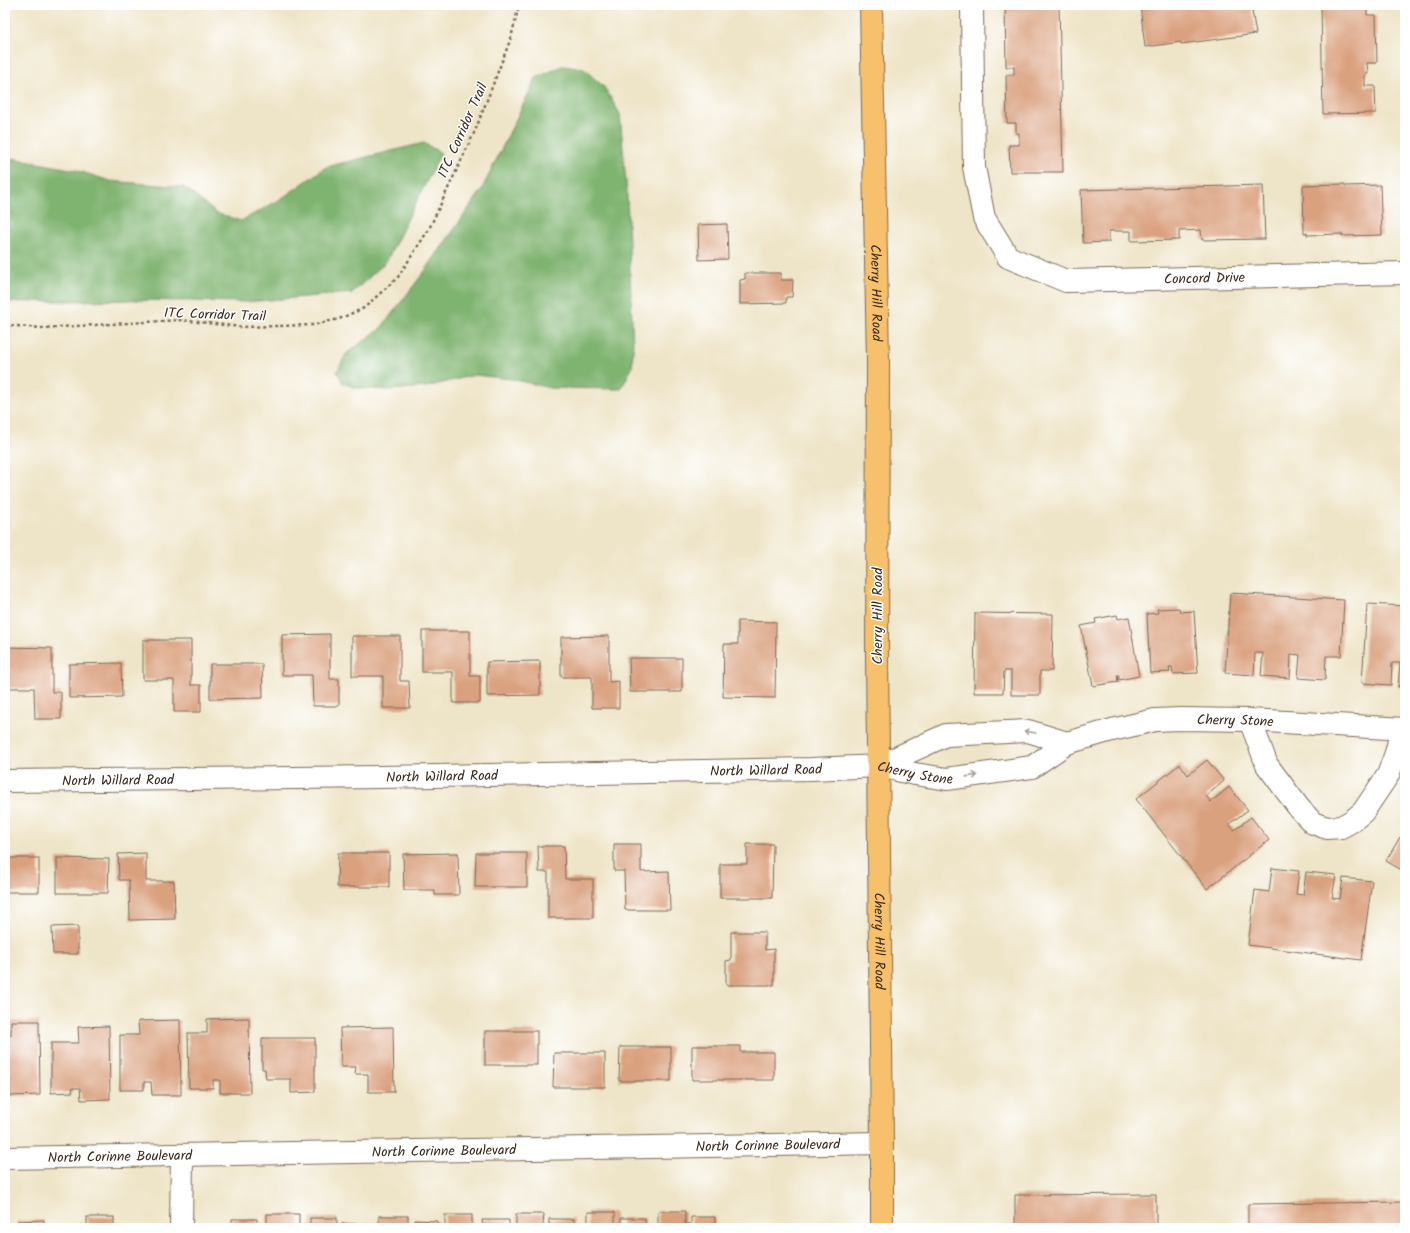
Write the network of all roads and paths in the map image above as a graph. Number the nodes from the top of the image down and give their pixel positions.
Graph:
1 (520, 5) edge
2 (871, 5) edge
3 (972, 6) dead end
4 (1405, 273) edge
5 (5, 325) edge
6 (1250, 720) junction
7 (1404, 729) edge
8 (1067, 743) junction
9 (879, 766) junction
10 (5, 781) edge
11 (882, 1143) junction
12 (182, 1155) junction
13 (5, 1158) edge
14 (181, 1228) edge
15 (882, 1228) edge

1 - 5 path, ITC Corridor Trail
2 - 9 main road, Cherry Hill Road
3 - 4 street, Concord Drive
6 - 7 street, Cherry Stone
6 - 7 street
6 - 8 street, Cherry Stone
8 -> 9 street, Cherry Stone
9 -> 8 street, Cherry Stone
9 - 10 street, North Willard Road
9 - 11 main road, Cherry Hill Road
11 - 12 street, North Corinne Boulevard
11 - 15 main road, Cherry Hill Road
12 - 13 street, North Corinne Boulevard
12 - 14 street

